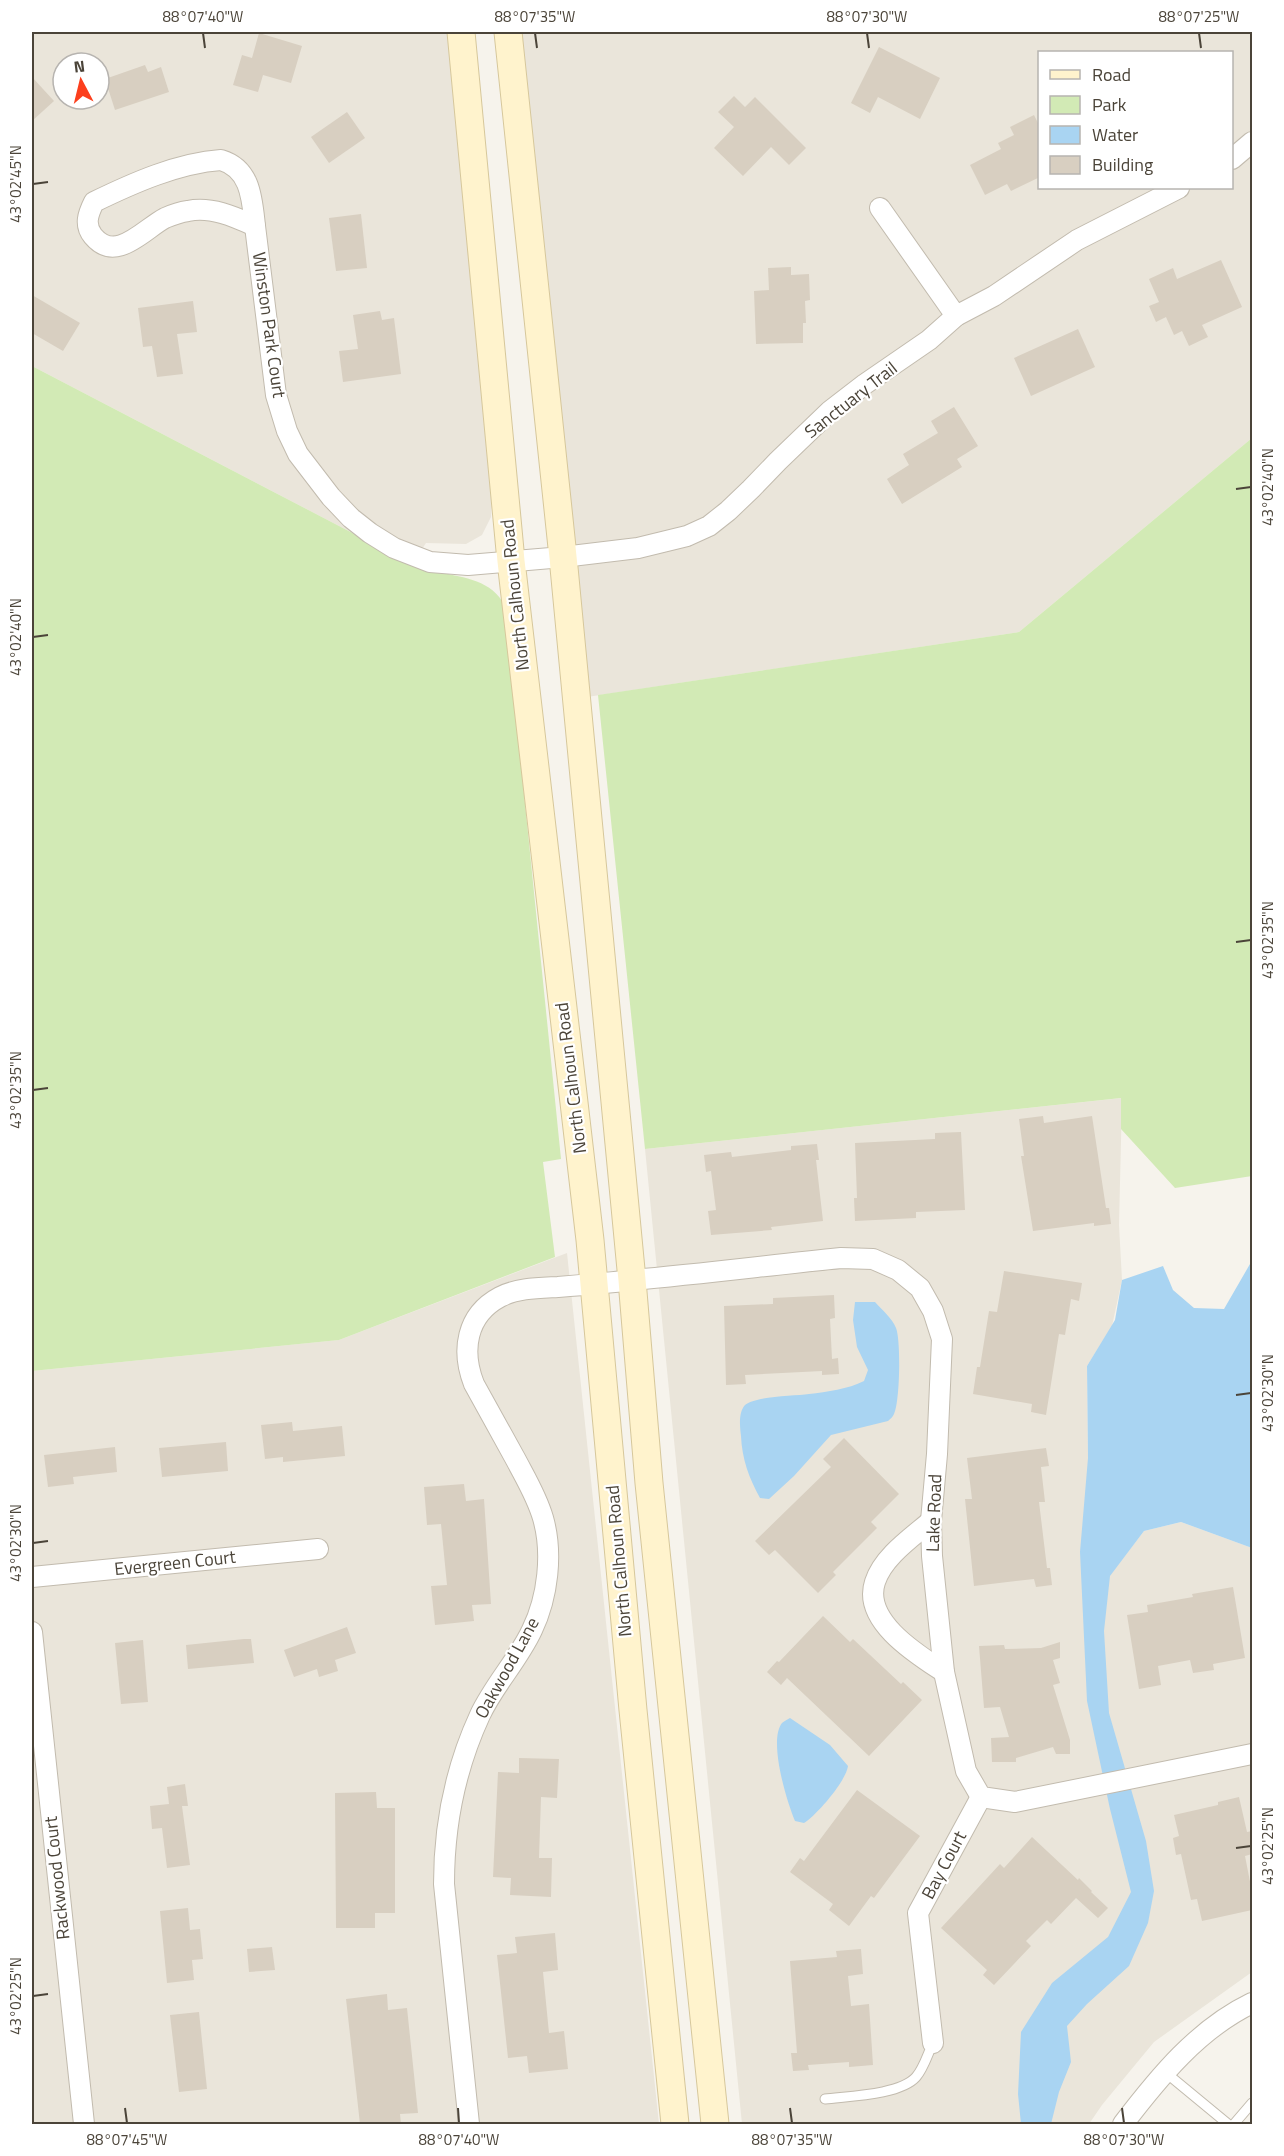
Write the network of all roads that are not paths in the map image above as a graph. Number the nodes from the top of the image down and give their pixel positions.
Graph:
1 (461, 32) edge
2 (508, 32) edge
3 (1252, 142) edge
4 (1233, 158) edge
5 (1177, 189) edge
6 (880, 208) dead end
7 (255, 226) junction
8 (956, 316) junction
9 (563, 557) junction
10 (511, 561) junction
11 (632, 1281) junction
12 (593, 1283) junction
13 (930, 1521) junction
14 (318, 1549) dead end
15 (32, 1577) edge
16 (32, 1632) edge
17 (944, 1672) junction
18 (673, 1705) junction
19 (633, 1710) junction
20 (1252, 1754) edge
21 (981, 1797) junction
22 (1252, 2003) edge
23 (933, 2043) joint
24 (1165, 2072) junction
25 (825, 2099) dead end
26 (1252, 2103) edge
27 (84, 2124) edge
28 (469, 2124) edge
29 (675, 2124) edge
30 (715, 2124) edge
31 (1123, 2124) edge
32 (1228, 2124) edge
33 (1234, 2124) edge

1 - 10 main road, North Calhoun Road
2 - 9 main road, North Calhoun Road
3 - 4 street
5 - 8 street, Sanctuary Trail
6 - 8 street
7 - 7 street, Winston Park Court
7 - 10 street, Winston Park Court
8 - 9 street, Sanctuary Trail
9 - 10 street, Sanctuary Trail
9 - 11 main road, North Calhoun Road
10 - 12 main road, North Calhoun Road
11 - 12 street, Lake Road
11 - 13 street, Lake Road
11 - 18 main road, North Calhoun Road
12 - 19 main road, North Calhoun Road
12 - 28 street, Oakwood Lane
13 - 17 street, Lake Road
13 - 17 street
14 - 15 street, Evergreen Court
16 - 27 street, Rackwood Court
17 - 21 street, Lake Road
18 - 19 main road
18 - 30 main road, North Calhoun Road
19 - 29 main road, North Calhoun Road
20 - 21 street
21 - 23 street, Bay Court
22 - 24 street
23 - 25 lane
24 - 31 street
24 - 32 lane
26 - 33 lane

